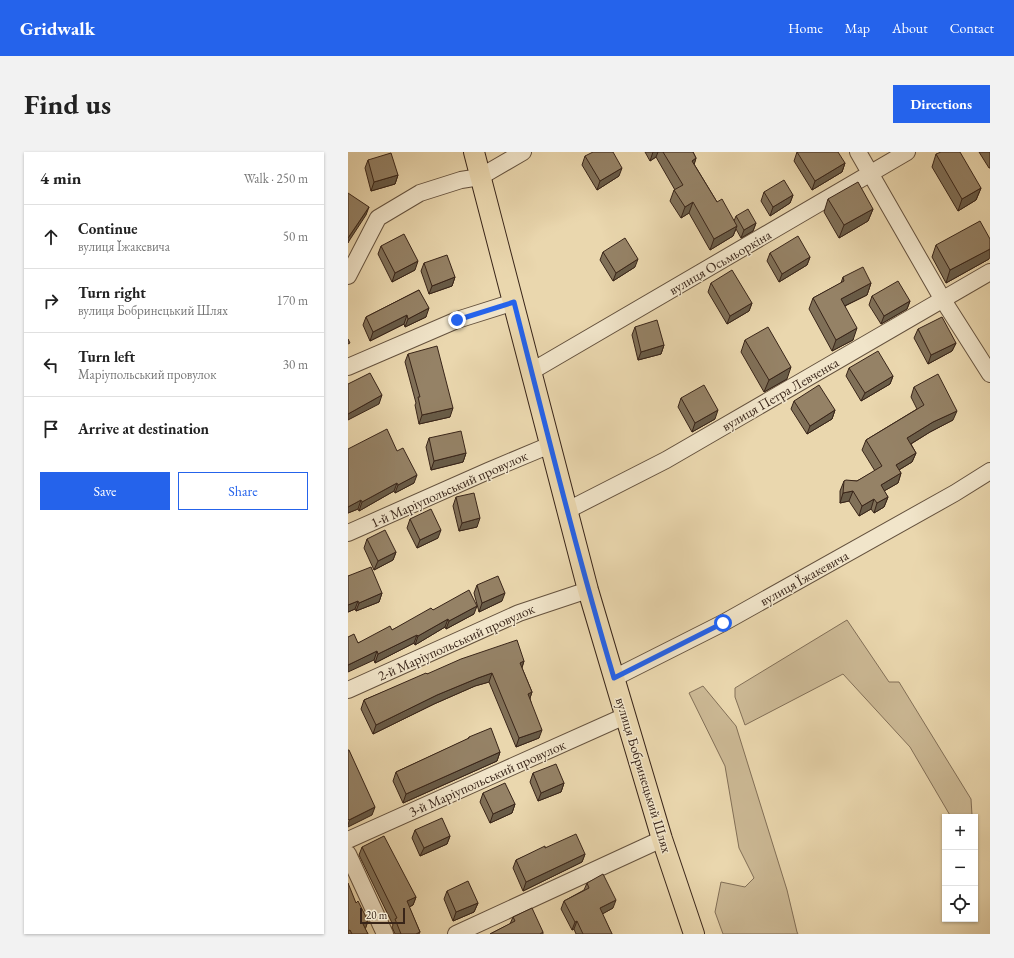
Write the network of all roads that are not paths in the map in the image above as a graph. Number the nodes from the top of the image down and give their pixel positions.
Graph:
1 (474, 152) edge
2 (523, 152) edge
3 (858, 152) edge
4 (907, 152) edge
5 (871, 174) junction
6 (480, 178) junction
7 (990, 272) edge
8 (348, 276) edge
9 (943, 300) junction
10 (514, 302) junction
11 (348, 367) edge
12 (532, 371) junction
13 (990, 374) edge
14 (550, 445) junction
15 (990, 471) edge
16 (568, 510) junction
17 (348, 533) edge
18 (588, 590) junction
19 (614, 678) junction
20 (348, 690) edge
21 (625, 716) junction
22 (662, 839) junction
23 (348, 840) edge
24 (348, 854) edge
25 (385, 934) edge
26 (456, 934) edge
27 (694, 934) edge

1 - 6 main road, вулиця Бобринецький Шлях
2 - 6 street
3 - 5 street
4 - 5 street, вулиця Осьмьоркіна
5 - 9 street
5 - 12 street, вулиця Осьмьоркіна
6 - 8 street
6 - 10 main road, вулиця Бобринецький Шлях
7 - 9 street, вулиця Петра Левченка
9 - 13 street
9 - 16 street, вулиця Петра Левченка
10 - 11 street
10 - 12 main road, вулиця Бобринецький Шлях
12 - 14 main road, вулиця Бобринецький Шлях
14 - 16 main road, вулиця Бобринецький Шлях
14 - 17 street, 1-й Маріупольський провулок
15 - 19 street, вулиця Їжакевича
16 - 18 main road, вулиця Бобринецький Шлях
18 - 19 main road, вулиця Бобринецький Шлях
18 - 20 street, 2-й Маріупольський провулок
19 - 21 main road, вулиця Бобринецький Шлях
21 - 22 main road, вулиця Бобринецький Шлях
21 - 23 street, 3-й Маріупольський провулок
22 - 26 street
22 - 27 main road, вулиця Бобринецький Шлях
24 - 25 street

